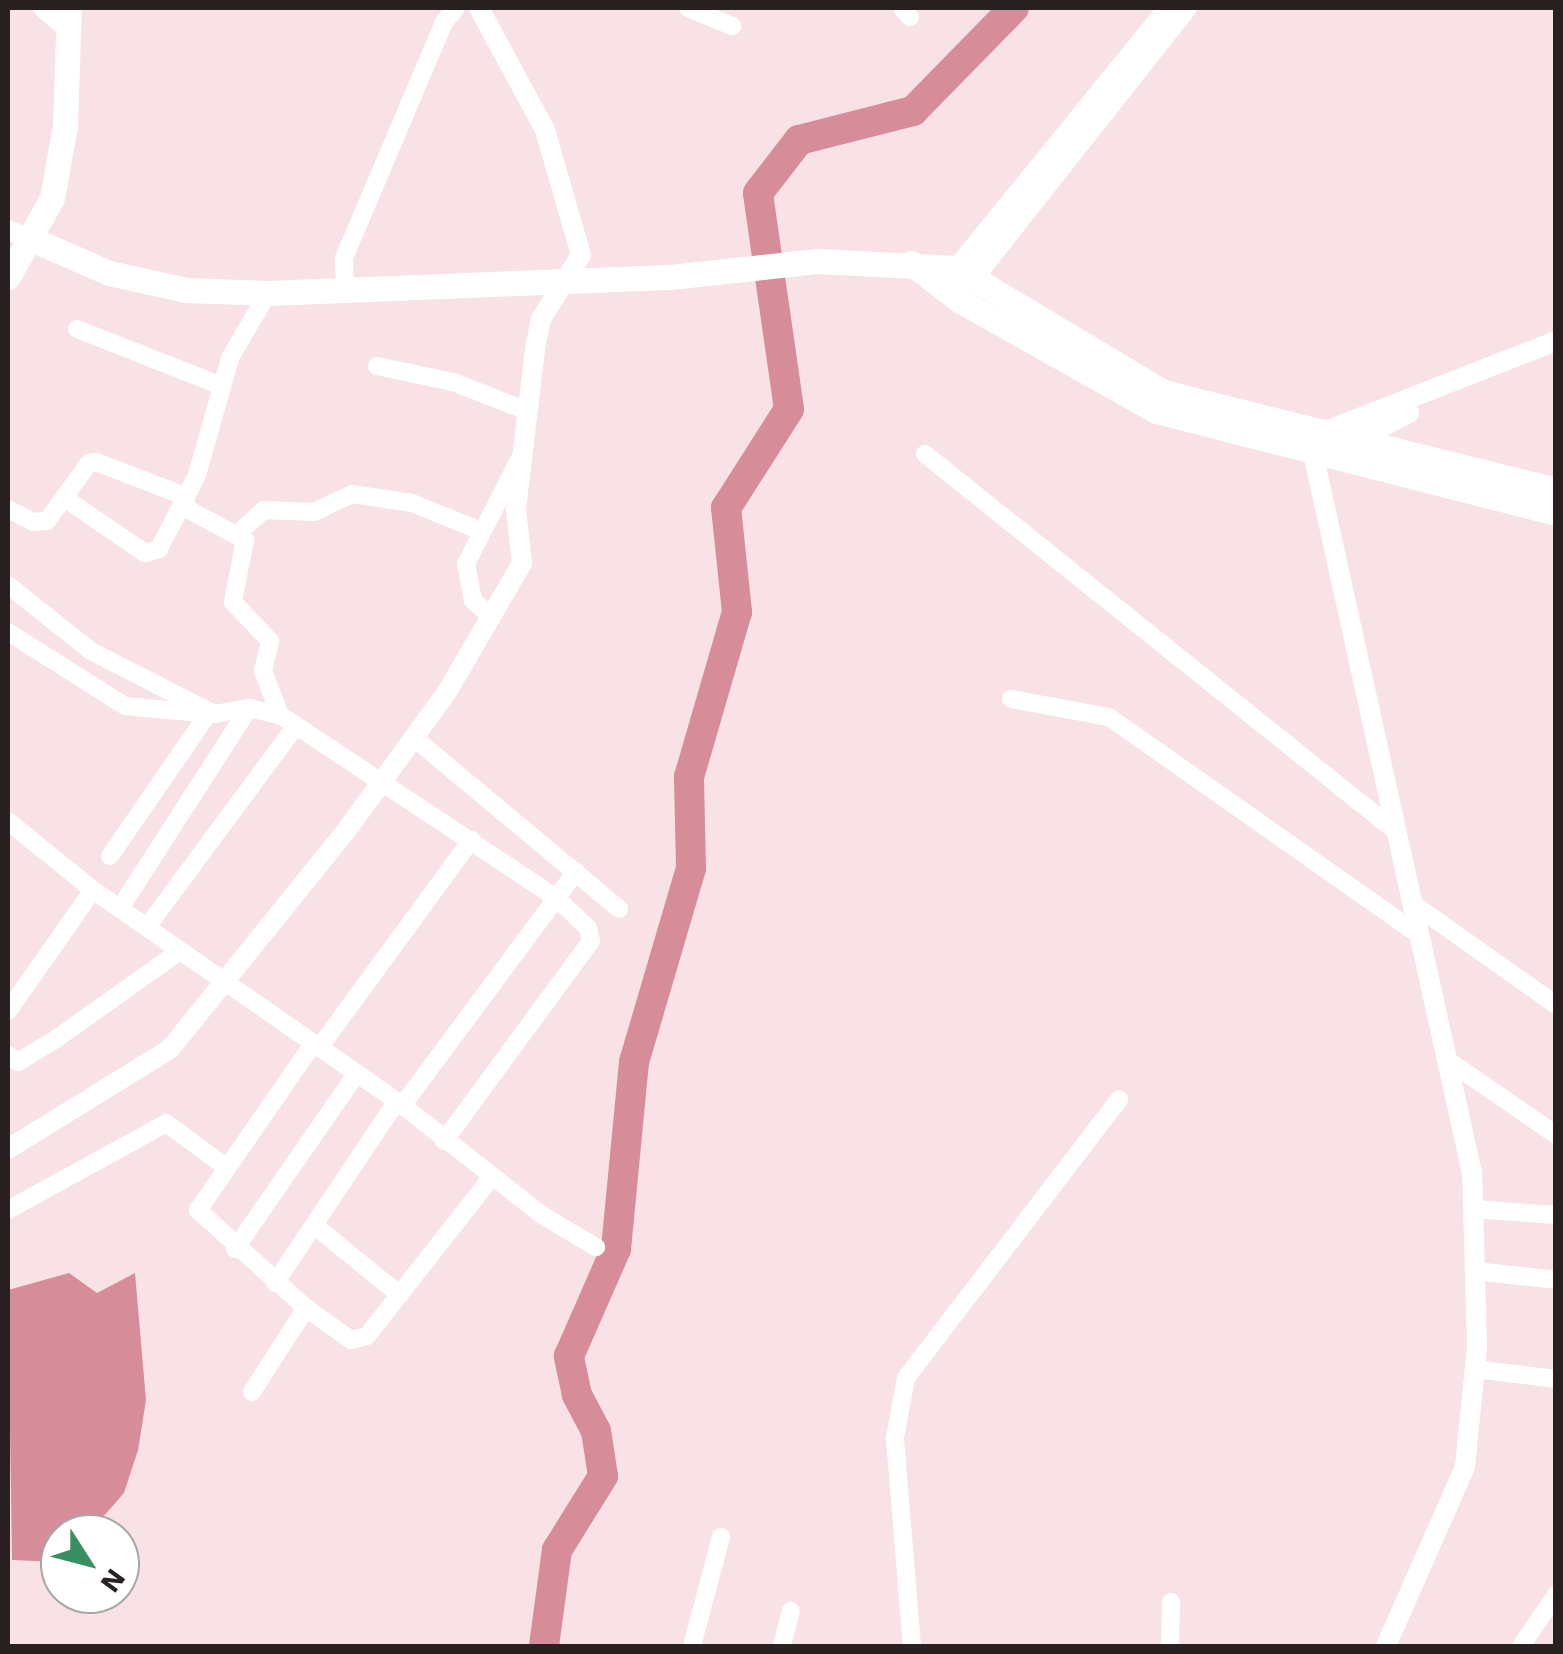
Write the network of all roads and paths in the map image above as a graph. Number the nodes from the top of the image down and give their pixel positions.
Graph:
1 (42, 8) edge
2 (456, 8) edge
3 (479, 8) edge
4 (688, 8) edge
5 (1168, 8) edge
6 (1187, 8) edge
7 (68, 18) edge
8 (732, 26) dead end
9 (18, 234) edge
10 (8, 278) edge
11 (563, 284) junction
12 (957, 284) junction
13 (345, 288) junction
14 (268, 293) junction
15 (77, 329) dead end
16 (1556, 341) edge
17 (1556, 356) edge
18 (377, 366) dead end
19 (222, 386) junction
20 (525, 410) junction
21 (1331, 444) junction
22 (925, 454) dead end
23 (520, 458) junction
24 (1556, 490) edge
25 (66, 499) junction
26 (184, 501) junction
27 (8, 508) edge
28 (1556, 514) edge
29 (481, 531) junction
30 (239, 533) junction
31 (8, 585) edge
32 (490, 616) junction
33 (8, 632) edge
34 (1011, 699) dead end
35 (249, 708) junction
36 (211, 714) junction
37 (280, 715) junction
38 (296, 726) junction
39 (414, 738) junction
40 (381, 782) junction
41 (8, 821) edge
42 (1398, 833) junction
43 (471, 840) junction
44 (110, 856) dead end
45 (576, 872) junction
46 (93, 890) junction
47 (556, 897) junction
48 (1412, 902) junction
49 (120, 908) junction
50 (619, 909) dead end
51 (147, 927) junction
52 (1419, 935) junction
53 (180, 950) junction
54 (222, 982) junction
55 (1556, 1005) edge
56 (8, 1011) edge
57 (316, 1046) junction
58 (8, 1054) edge
59 (1446, 1058) junction
60 (357, 1073) junction
61 (1119, 1100) dead end
62 (400, 1104) junction
63 (1556, 1135) edge
64 (444, 1141) junction
65 (8, 1149) edge
66 (227, 1168) junction
67 (491, 1178) junction
68 (1472, 1209) junction
69 (8, 1210) edge
70 (1556, 1215) edge
71 (315, 1226) junction
72 (596, 1247) dead end
73 (235, 1249) junction
74 (1475, 1272) junction
75 (1556, 1280) edge
76 (275, 1283) junction
77 (400, 1295) junction
78 (306, 1308) junction
79 (1475, 1369) junction
80 (1556, 1379) edge
81 (252, 1392) dead end
82 (721, 1538) dead end
83 (1556, 1595) edge
84 (1171, 1602) dead end
85 (791, 1611) dead end
86 (692, 1646) edge
87 (782, 1646) edge
88 (912, 1646) edge
89 (1170, 1646) edge
90 (1386, 1646) edge
91 (1521, 1646) edge

1 - 7 street
2 - 13 street
3 - 11 street
4 - 8 street
5 - 12 street
6 - 12 street
7 - 9 main road
9 - 10 main road
9 - 14 main road
11 - 12 main road
11 - 13 main road
11 - 20 street
12 - 21 main road
13 - 14 main road
14 - 19 street
15 - 19 street
16 - 21 street
17 - 21 street
18 - 20 street
19 - 26 street
20 - 23 street
21 - 24 main road
21 - 28 main road
21 - 42 street
22 - 42 street
23 - 29 street
23 - 32 street
25 - 26 street
25 - 26 street
25 - 27 street
26 - 30 street
29 - 30 street
29 - 32 street
30 - 37 street
31 - 36 street
32 - 39 street
33 - 36 street
34 - 52 street
35 - 36 street
35 - 37 street
35 - 49 street
36 - 44 street
37 - 38 street
38 - 40 street
38 - 51 street
39 - 40 street
39 - 45 street
40 - 43 street
40 - 54 street
41 - 46 street
42 - 48 street
43 - 47 street
43 - 57 street
45 - 47 street
45 - 50 street
46 - 49 street
46 - 56 street
47 - 62 street
47 - 64 street
48 - 52 street
48 - 55 street
49 - 51 street
51 - 53 street
52 - 59 street
53 - 54 street
53 - 58 street
54 - 57 street
54 - 65 street
57 - 60 street
57 - 66 street
59 - 63 street
59 - 68 street
60 - 62 street
60 - 73 street
61 - 88 street
62 - 64 street
62 - 71 street
64 - 67 street
66 - 69 street
66 - 73 street
67 - 72 street
67 - 77 street
68 - 70 street
68 - 74 street
71 - 76 street
71 - 77 street
73 - 76 street
74 - 75 street
74 - 79 street
76 - 78 street
77 - 78 street
78 - 81 street
79 - 80 street
79 - 90 street
82 - 86 street
83 - 91 street
84 - 89 street
85 - 87 street

